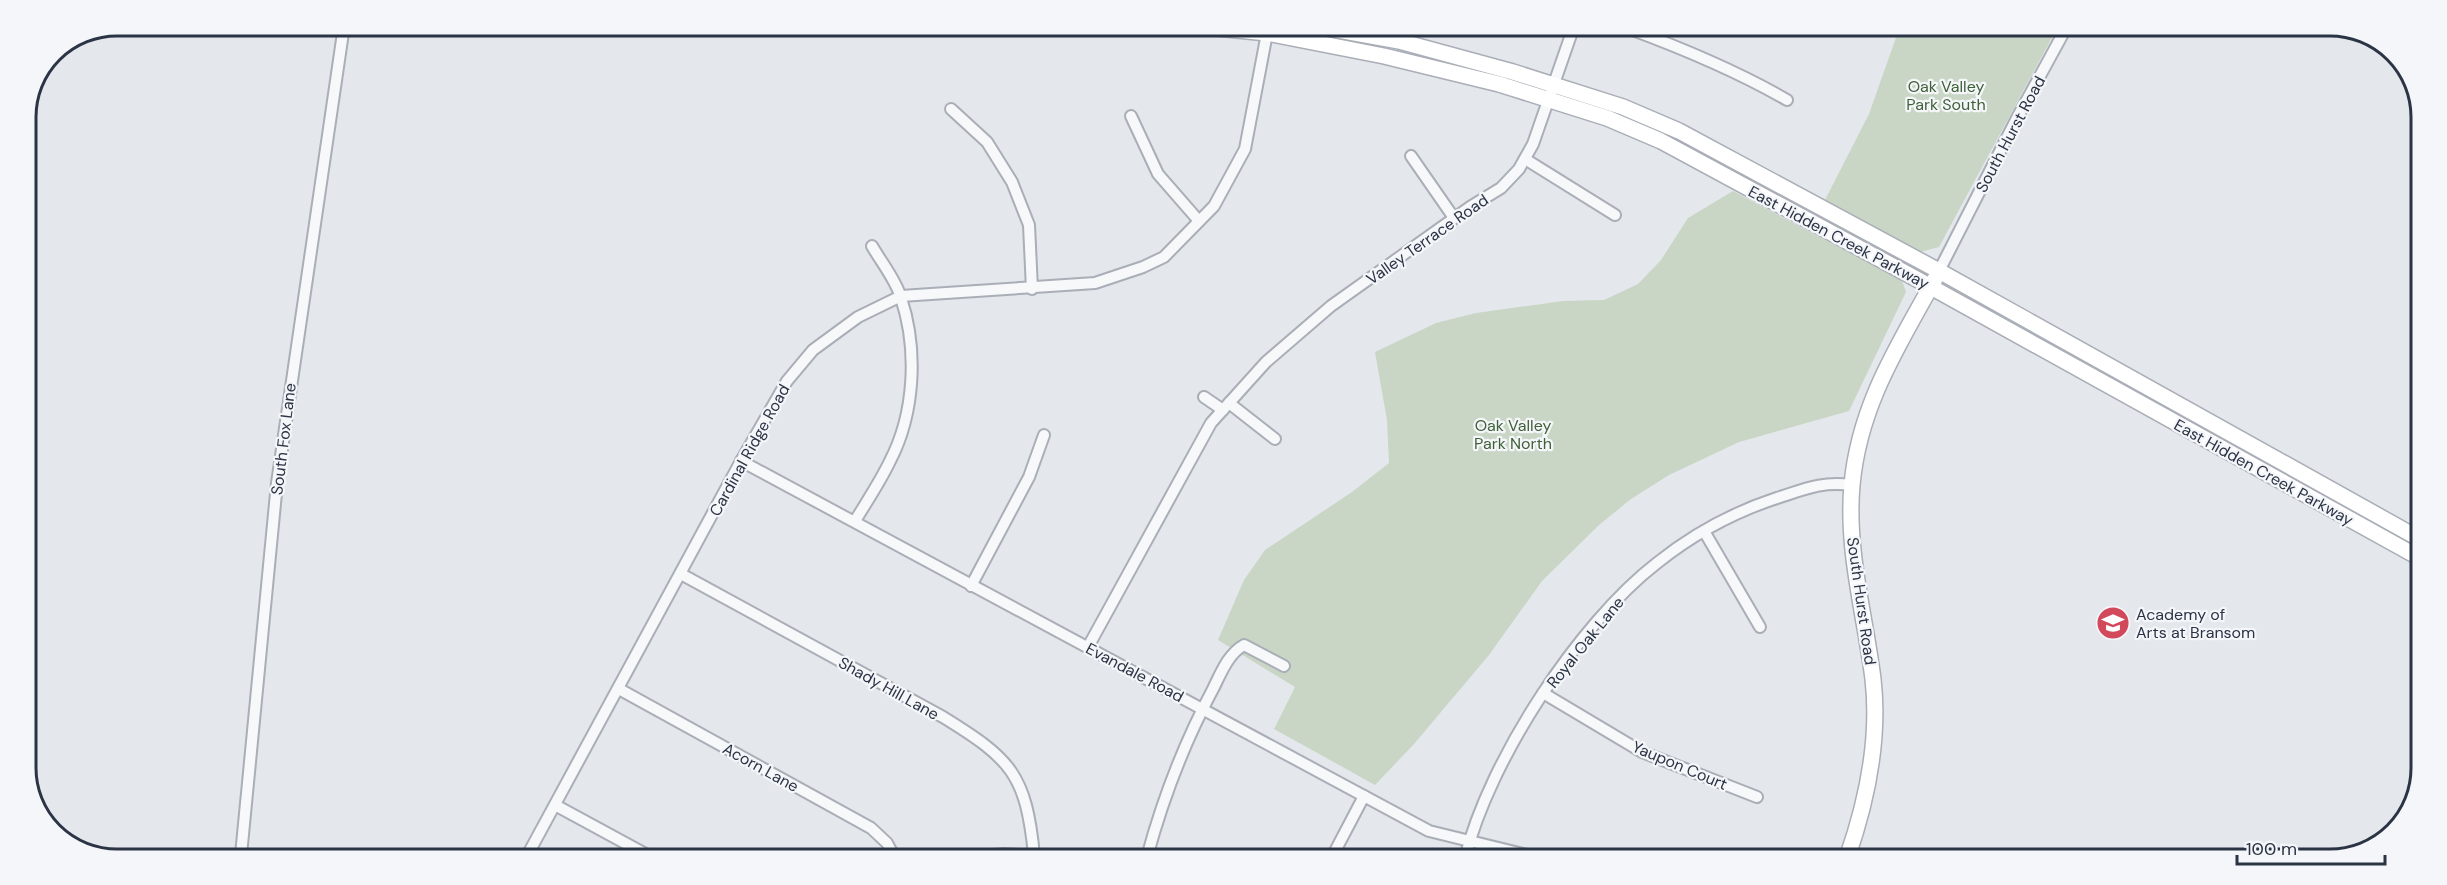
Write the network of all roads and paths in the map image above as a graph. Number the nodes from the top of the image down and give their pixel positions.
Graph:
1 (343, 36) edge
2 (1267, 36) edge
3 (1291, 36) edge
4 (1371, 36) edge
5 (1570, 36) edge
6 (1650, 36) edge
7 (2062, 36) edge
8 (1553, 85) junction
9 (1547, 99) junction
10 (1787, 100) dead end
11 (951, 109) dead end
12 (1131, 116) dead end
13 (1411, 156) dead end
14 (1525, 159) junction
15 (1615, 215) dead end
16 (1454, 218) junction
17 (1199, 221) junction
18 (872, 246) dead end
19 (1939, 272) junction
20 (1930, 287) junction
21 (1032, 289) junction
22 (901, 296) junction
23 (1204, 397) dead end
24 (1226, 407) junction
25 (1044, 435) dead end
26 (1275, 439) dead end
27 (741, 461) junction
28 (1852, 485) junction
29 (855, 521) junction
30 (1704, 531) junction
31 (2411, 534) edge
32 (2411, 553) edge
33 (681, 574) junction
34 (971, 586) junction
35 (1760, 627) dead end
36 (1088, 647) junction
37 (1284, 666) dead end
38 (619, 689) junction
39 (1544, 693) junction
40 (1203, 709) junction
41 (1364, 796) junction
42 (1757, 797) dead end
43 (555, 805) junction
44 (1469, 841) junction
45 (242, 849) edge
46 (531, 849) edge
47 (635, 849) edge
48 (890, 849) edge
49 (1033, 849) edge
50 (1149, 849) edge
51 (1336, 849) edge
52 (1467, 849) edge
53 (1502, 849) edge
54 (1850, 849) edge

1 - 45 street, South Fox Lane
2 - 17 street, Cardinal Ridge Road
3 - 9 main road, East Hidden Creek Parkway
4 - 8 main road, East Hidden Creek Parkway
5 - 8 street, Valley Terrace Road
6 - 10 street
7 - 19 street, South Hurst Road
8 - 9 street, Valley Terrace Road
8 - 19 main road, East Hidden Creek Parkway
9 - 14 street, Valley Terrace Road
9 - 20 main road, East Hidden Creek Parkway
11 - 21 street
12 - 17 street
13 - 16 street
14 - 15 street
14 - 16 street, Valley Terrace Road
16 - 24 street, Valley Terrace Road
17 - 21 street, Cardinal Ridge Road
18 - 22 street
19 - 20 main road, South Hurst Road
19 - 31 main road, East Hidden Creek Parkway
20 - 28 main road, South Hurst Road
20 - 32 main road, East Hidden Creek Parkway
21 - 22 street, Cardinal Ridge Road
22 - 27 street, Cardinal Ridge Road
22 - 29 street
23 - 24 street
24 - 26 street
24 - 36 street, Valley Terrace Road
25 - 34 street
27 - 29 street, Evandale Road
27 - 33 street, Cardinal Ridge Road
28 - 30 street, Royal Oak Lane
28 - 54 main road, South Hurst Road
29 - 34 street, Evandale Road
30 - 35 street
30 - 39 street, Royal Oak Lane
33 - 38 street, Cardinal Ridge Road
33 - 49 street, Shady Hill Lane
34 - 36 street, Evandale Road
36 - 40 street, Evandale Road
37 - 40 street
38 - 43 street, Cardinal Ridge Road
38 - 48 street, Acorn Lane
39 - 42 street, Yaupon Court
39 - 44 street, Royal Oak Lane
40 - 41 street, Evandale Road
40 - 50 street
41 - 44 street, Evandale Road
41 - 51 street
43 - 46 street, Cardinal Ridge Road
43 - 47 street
44 - 52 street, Royal Oak Lane
44 - 53 street, Evandale Road

